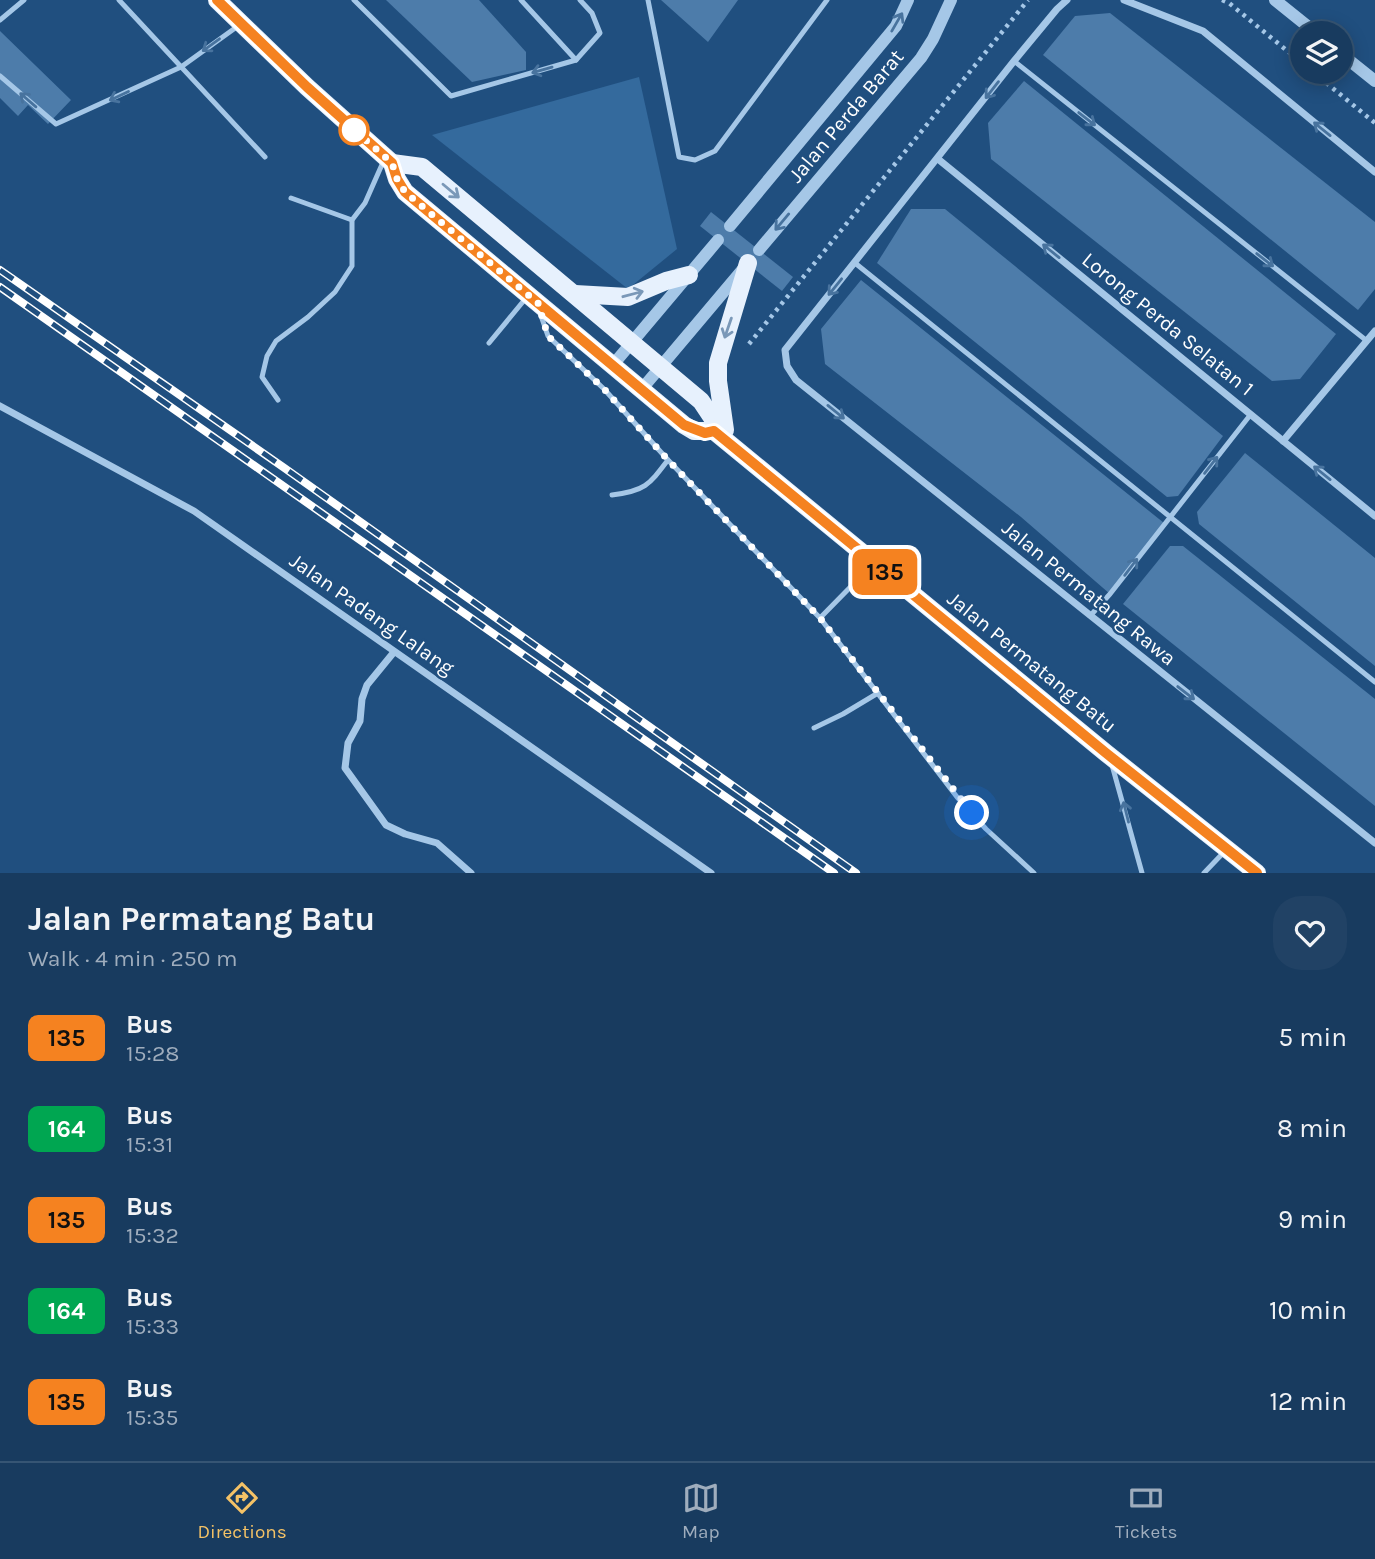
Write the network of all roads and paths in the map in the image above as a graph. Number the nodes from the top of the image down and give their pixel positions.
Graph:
1 (24, 0) edge
2 (119, 0) edge
3 (217, 0) edge
4 (354, 0) edge
5 (521, 0) edge
6 (580, 0) edge
7 (648, 0) edge
8 (827, 0) edge
9 (908, 0) edge
10 (951, 0) edge
11 (1028, 0) edge
12 (1067, 0) edge
13 (1125, 0) edge
14 (1222, 0) edge
15 (1275, 0) edge
16 (0, 20) edge
17 (1301, 21) edge
18 (241, 24) junction
19 (1290, 53) edge
20 (576, 60) junction
21 (1014, 61) junction
22 (1353, 63) edge
23 (181, 67) junction
24 (0, 76) edge
25 (1375, 81) edge
26 (1327, 84) edge
27 (1375, 123) edge
28 (265, 157) dead end
29 (938, 159) junction
30 (388, 160) junction
31 (1375, 172) edge
32 (291, 198) dead end
33 (352, 220) junction
34 (730, 226) dead end
35 (718, 240) dead end
36 (753, 256) junction
37 (855, 263) junction
38 (689, 275) junction
39 (575, 294) junction
40 (533, 299) junction
41 (1375, 331) edge
42 (1367, 341) junction
43 (632, 342) junction
44 (489, 343) dead end
45 (749, 344) dead end
46 (612, 366) junction
47 (660, 367) junction
48 (641, 390) junction
49 (278, 400) dead end
50 (0, 406) edge
51 (1251, 414) junction
52 (721, 437) junction
53 (1283, 441) junction
54 (668, 460) junction
55 (612, 495) dead end
56 (1170, 515) junction
57 (1375, 516) edge
58 (874, 562) junction
59 (1090, 616) junction
60 (820, 618) junction
61 (394, 652) junction
62 (1375, 682) edge
63 (878, 694) junction
64 (814, 728) dead end
65 (1106, 753) junction
66 (1375, 843) edge
67 (1227, 849) junction
68 (471, 873) edge
69 (710, 873) edge
70 (1034, 873) edge
71 (1142, 873) edge
72 (1205, 873) edge
73 (1257, 873) edge

1 - 16 lane
2 - 23 lane
3 - 18 main road, Jalan Permatang Batu
20 -> 4 lane
5 - 20 lane
6 - 20 lane
7 - 8 lane
34 -> 9 street, Jalan Perda Barat
10 -> 36 street, Jalan Perda Barat
11 - 45 path
12 - 21 street
31 -> 13 street
14 - 19 path
15 - 17 street
18 -> 23 lane
18 - 30 main road, Jalan Permatang Batu
21 -> 29 street
21 -> 42 lane
22 - 25 street
23 -> 24 lane
23 - 28 lane
26 - 27 path
29 - 37 street
51 -> 29 street, Lorong Perda Selatan 1
30 - 33 lane
30 -> 39 main road, Jalan Permatang Batu
30 - 40 main road, Jalan Permatang Batu
32 - 33 lane
33 - 49 lane
35 - 38 street
36 - 47 street, Jalan Perda Barat
36 -> 52 main road
37 - 56 lane
37 -> 59 street, Jalan Permatang Rawa
39 -> 38 main road
38 - 43 street
39 - 43 main road, Jalan Permatang Batu
40 - 44 lane
40 - 46 main road, Jalan Permatang Batu
40 - 54 lane
41 - 42 street
42 - 53 street
43 - 46 street
43 - 47 main road, Jalan Permatang Batu
46 - 48 main road, Jalan Permatang Batu
47 - 48 street, Jalan Perda Barat
47 - 52 main road, Jalan Permatang Batu
48 - 52 main road, Jalan Permatang Batu
50 - 61 street, Jalan Padang Lalang
51 - 53 street, Lorong Perda Selatan 1
56 -> 51 lane
52 - 58 main road, Jalan Permatang Batu
57 -> 53 street, Lorong Perda Selatan 1
54 - 55 lane
54 - 60 lane
59 -> 56 lane
56 - 62 lane
58 - 60 lane
58 - 65 main road, Jalan Permatang Batu
59 -> 66 street, Jalan Permatang Rawa
60 - 63 lane
61 - 68 street
61 - 69 street, Jalan Padang Lalang
63 - 64 lane
63 - 70 lane
65 - 67 main road, Jalan Permatang Batu
71 -> 65 lane
67 - 72 lane
67 - 73 main road, Jalan Permatang Batu

